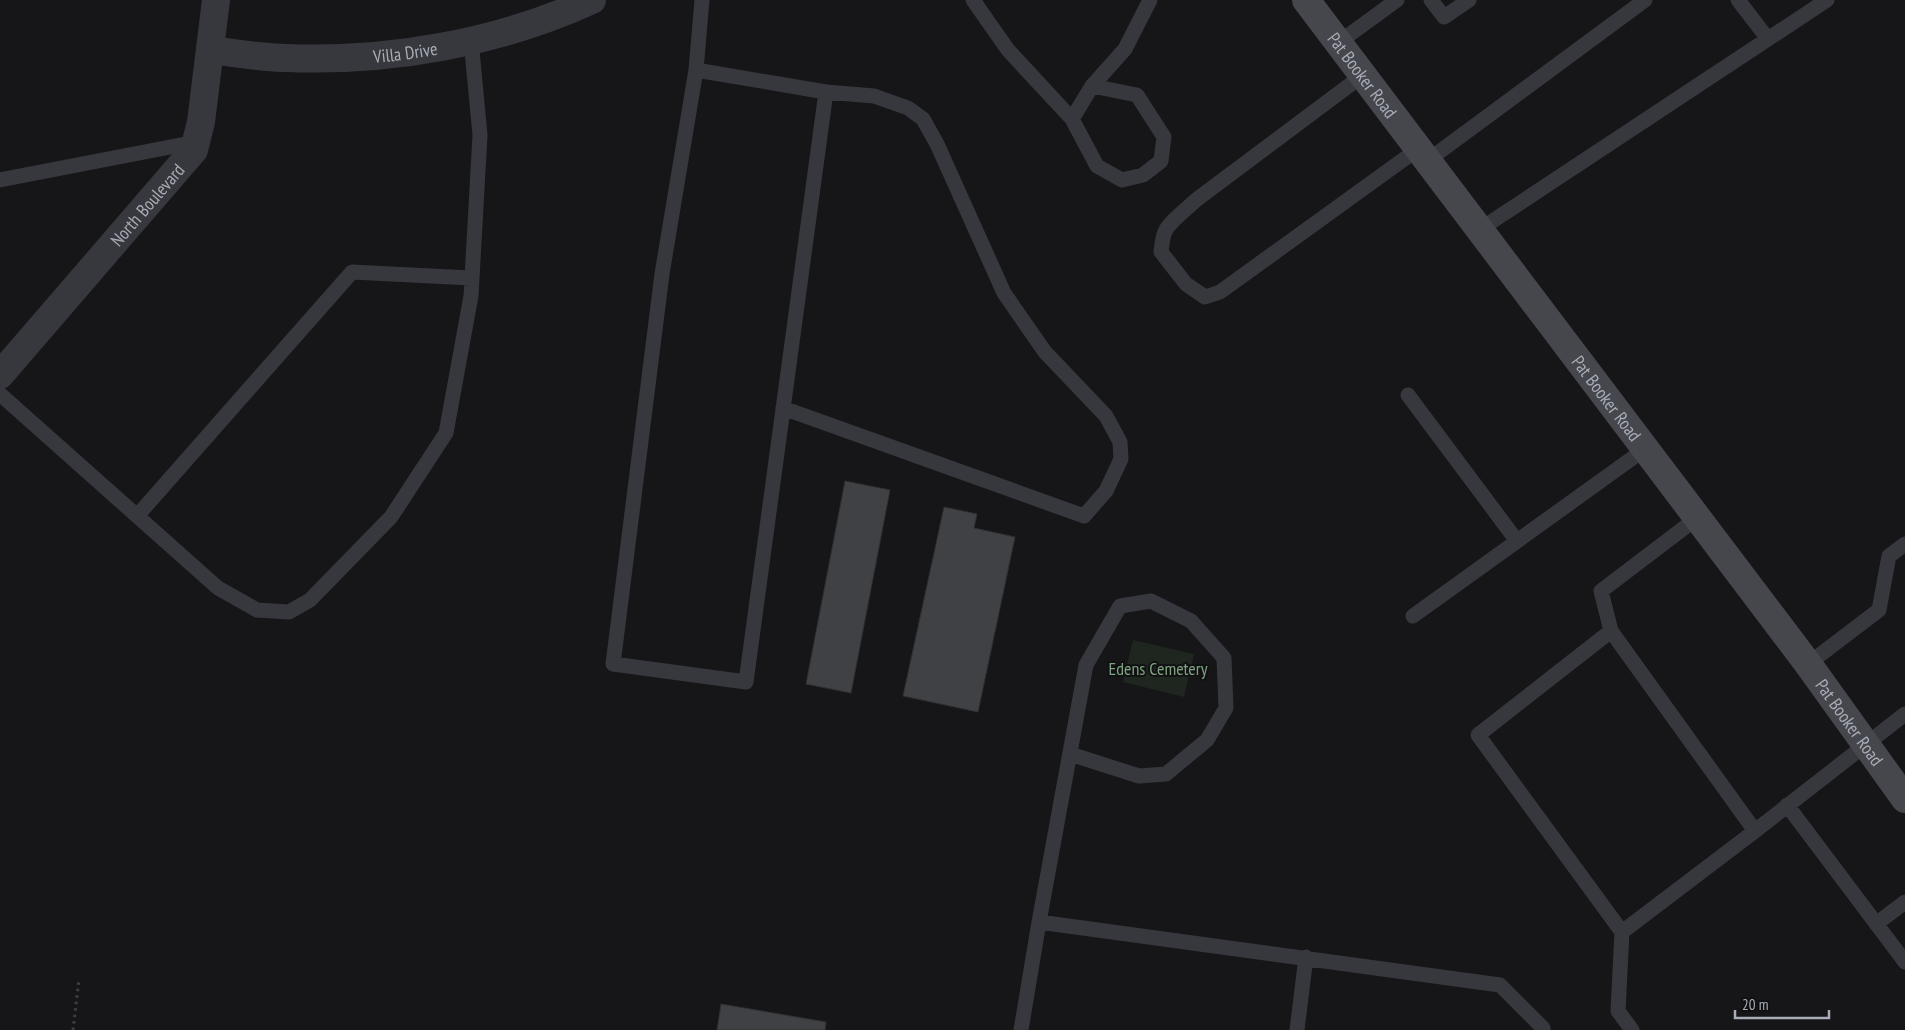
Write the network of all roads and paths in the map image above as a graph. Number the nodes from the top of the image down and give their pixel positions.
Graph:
1 (216, 0) edge
2 (592, 0) edge
3 (702, 0) edge
4 (972, 0) edge
5 (1150, 0) edge
6 (1306, 0) edge
7 (1398, 0) edge
8 (1431, 0) edge
9 (1469, 0) edge
10 (1645, 0) edge
11 (1738, 0) edge
12 (1827, 0) edge
13 (1768, 39) junction
14 (472, 40) junction
15 (1338, 43) junction
16 (211, 50) junction
17 (696, 70) junction
18 (1363, 75) junction
19 (1092, 86) junction
20 (826, 92) junction
21 (1072, 120) junction
22 (196, 142) junction
23 (1422, 155) junction
24 (0, 180) edge
25 (1480, 230) junction
26 (471, 278) junction
27 (0, 375) edge
28 (0, 394) edge
29 (1408, 395) dead end
30 (783, 408) junction
31 (1645, 449) junction
32 (137, 516) junction
33 (1697, 518) junction
34 (1516, 541) junction
35 (1905, 544) edge
36 (1413, 616) dead end
37 (1611, 631) junction
38 (1808, 664) junction
39 (1905, 714) edge
40 (1865, 744) junction
41 (1070, 754) junction
42 (1905, 799) edge
43 (1787, 804) junction
44 (1755, 830) junction
45 (1905, 902) edge
46 (1039, 922) junction
47 (1876, 924) junction
48 (1622, 932) junction
49 (1306, 957) junction
50 (1905, 962) edge
51 (79, 979) dead end
52 (73, 1030) edge
53 (1021, 1030) edge
54 (1297, 1030) edge
55 (1543, 1030) edge
56 (1632, 1030) edge

1 - 16 street, North Boulevard
2 - 14 street, Villa Drive
3 - 17 lane
4 - 21 lane
5 - 19 lane
6 - 15 main road, Pat Booker Road
7 - 15 lane
8 - 9 lane
10 - 23 lane
11 - 13 lane
12 - 13 lane
13 - 25 lane
14 - 16 street, Villa Drive
14 - 26 lane
15 - 18 main road, Pat Booker Road
16 - 22 street, North Boulevard
17 - 20 lane
17 - 30 lane
18 - 23 main road, Pat Booker Road
18 - 23 lane
19 - 21 lane
19 - 21 lane
20 - 30 lane
20 - 30 lane
22 - 24 lane
22 - 27 street, North Boulevard
23 - 25 main road, Pat Booker Road
25 - 31 main road, Pat Booker Road
26 - 32 lane
26 - 32 lane
28 - 32 lane
29 - 34 lane
31 - 33 main road, Pat Booker Road
31 - 34 lane
33 - 37 lane
33 - 38 main road, Pat Booker Road
34 - 36 lane
35 - 38 lane
37 - 44 lane
37 - 48 lane
38 - 40 main road, Pat Booker Road
39 - 40 lane
40 - 42 main road, Pat Booker Road
40 - 43 lane
41 - 41 lane
41 - 46 lane
43 - 44 lane
43 - 47 lane
44 - 48 lane
45 - 47 lane
46 - 49 lane
46 - 53 lane
47 - 50 lane
48 - 56 lane
49 - 54 lane
49 - 55 lane
51 - 52 path

